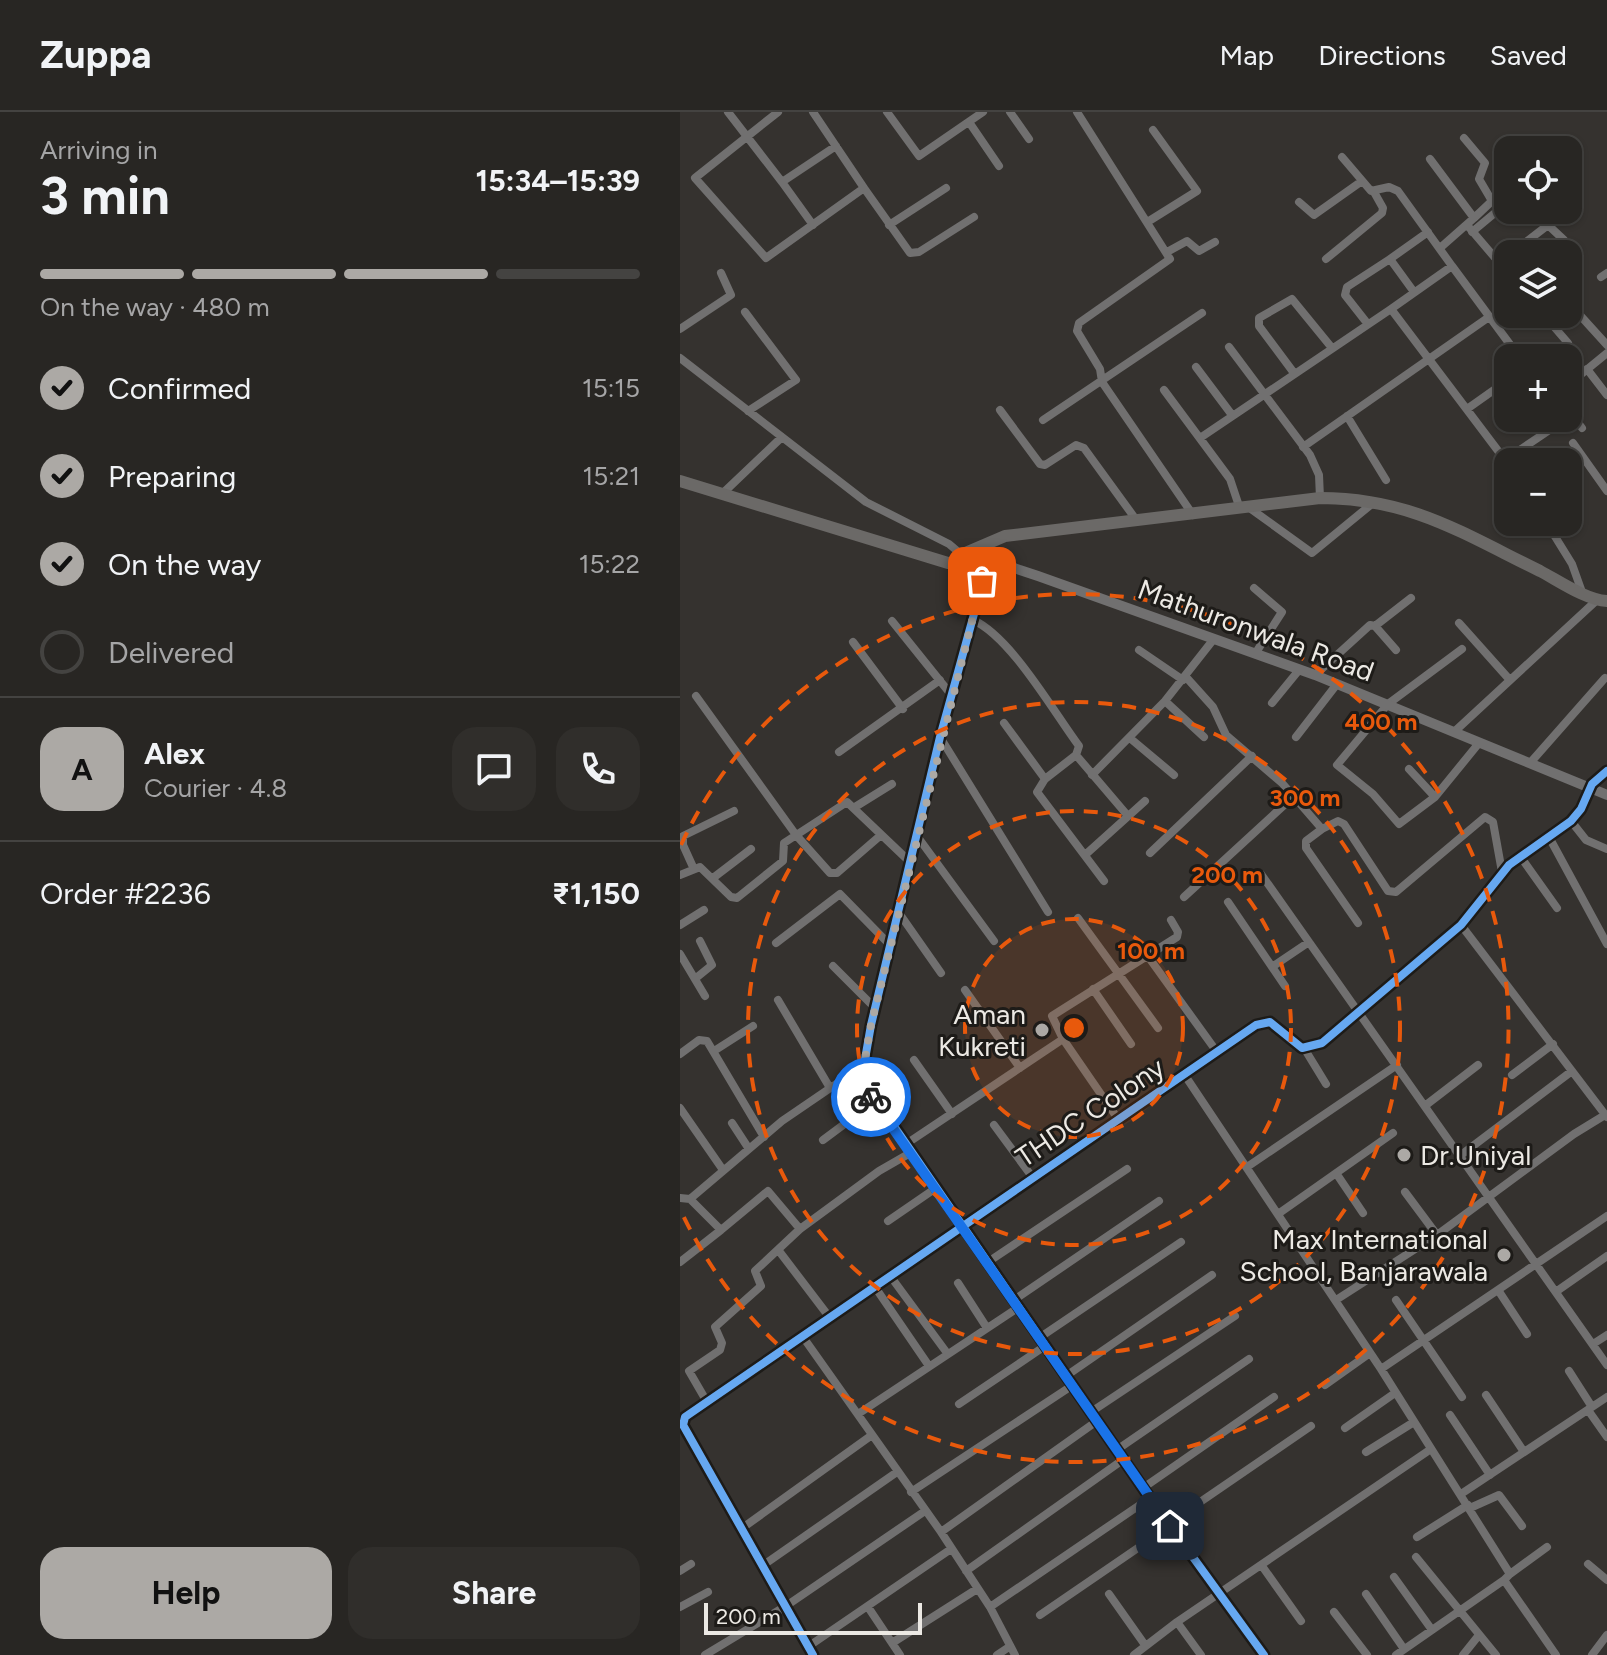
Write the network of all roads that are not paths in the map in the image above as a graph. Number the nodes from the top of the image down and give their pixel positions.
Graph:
1 (728, 112) edge
2 (778, 112) edge
3 (813, 112) edge
4 (887, 112) edge
5 (983, 112) edge
6 (1010, 112) edge
7 (1077, 112) edge
8 (969, 122) junction
9 (1153, 130) dead end
10 (746, 135) junction
11 (1464, 138) dead end
12 (1029, 139) dead end
13 (836, 146) junction
14 (1342, 157) dead end
15 (1430, 159) dead end
16 (999, 166) dead end
17 (1362, 181) junction
18 (782, 182) junction
19 (864, 188) junction
20 (946, 188) dead end
21 (1374, 192) junction
22 (1299, 202) dead end
23 (1494, 212) edge
24 (974, 217) dead end
25 (1474, 218) junction
26 (1149, 221) junction
27 (813, 225) junction
28 (889, 225) junction
29 (1470, 228) junction
30 (1428, 232) junction
31 (1528, 240) edge
32 (1564, 240) dead end
33 (1215, 242) dead end
34 (1440, 248) junction
35 (1167, 252) junction
36 (1494, 256) edge
37 (1326, 259) dead end
38 (1390, 259) junction
39 (1452, 266) junction
40 (721, 273) dead end
41 (1414, 292) junction
42 (1391, 309) junction
43 (745, 312) dead end
44 (1202, 313) dead end
45 (1489, 317) junction
46 (1582, 317) edge
47 (1367, 323) junction
48 (1555, 328) edge
49 (680, 329) edge
50 (1568, 343) dead end
51 (1509, 344) edge
52 (1607, 345) edge
53 (1229, 347) dead end
54 (1332, 348) junction
55 (1607, 353) edge
56 (680, 358) edge
57 (1428, 359) junction
58 (1196, 367) dead end
59 (1587, 369) junction
60 (1294, 373) junction
61 (1582, 373) edge
62 (1102, 382) junction
63 (1164, 390) dead end
64 (1494, 390) edge
65 (1262, 394) junction
66 (1607, 395) edge
67 (1467, 409) junction
68 (1000, 410) dead end
69 (748, 411) junction
70 (1232, 415) junction
71 (1347, 416) junction
72 (1043, 420) dead end
73 (1547, 432) edge
74 (782, 437) junction
75 (1200, 438) junction
76 (1573, 443) dead end
77 (1303, 447) junction
78 (1496, 448) edge
79 (1525, 448) edge
80 (1386, 480) dead end
81 (680, 481) edge
82 (1607, 491) edge
83 (722, 494) junction
84 (1320, 498) junction
85 (1377, 500) junction
86 (1246, 509) junction
87 (1193, 515) junction
88 (1137, 521) junction
89 (1555, 536) edge
90 (968, 560) junction
91 (1254, 588) dead end
92 (1582, 592) junction
93 (1411, 598) dead end
94 (1604, 601) edge
95 (973, 620) junction
96 (892, 621) dead end
97 (1459, 623) dead end
98 (1375, 626) junction
99 (1213, 640) junction
100 (853, 642) dead end
101 (1462, 649) dead end
102 (1139, 650) dead end
103 (1396, 650) dead end
104 (1255, 654) junction
105 (1299, 670) junction
106 (1315, 675) junction
107 (1605, 678) edge
108 (1184, 679) junction
109 (1509, 679) junction
110 (940, 680) junction
111 (1337, 684) junction
112 (696, 696) dead end
113 (953, 697) junction
114 (1165, 701) junction
115 (1272, 703) dead end
116 (1388, 704) junction
117 (903, 709) junction
118 (1004, 723) dead end
119 (1454, 732) junction
120 (940, 737) junction
121 (1204, 737) dead end
122 (1296, 737) dead end
123 (1131, 739) junction
124 (1479, 743) junction
125 (839, 752) dead end
126 (1076, 755) junction
127 (1252, 756) junction
128 (1531, 762) junction
129 (1409, 769) dead end
130 (1607, 771) edge
131 (1092, 775) junction
132 (1174, 775) dead end
133 (1045, 779) junction
134 (892, 784) dead end
135 (1590, 788) junction
136 (1607, 795) edge
137 (1294, 796) junction
138 (1435, 797) junction
139 (1145, 801) dead end
140 (855, 807) junction
141 (734, 811) dead end
142 (1128, 816) junction
143 (1571, 821) junction
144 (1322, 829) junction
145 (796, 835) junction
146 (881, 835) junction
147 (917, 836) junction
148 (1549, 837) junction
149 (751, 849) dead end
150 (1607, 849) edge
151 (1150, 853) dead end
152 (1085, 855) junction
153 (1520, 856) junction
154 (910, 862) junction
155 (693, 867) junction
156 (1502, 872) junction
157 (1261, 874) dead end
158 (680, 875) edge
159 (713, 878) junction
160 (1104, 881) dead end
161 (1184, 897) dead end
162 (1228, 902) dead end
163 (1557, 908) dead end
164 (704, 910) dead end
165 (1048, 912) dead end
166 (899, 913) junction
167 (1078, 918) dead end
168 (1171, 920) dead end
169 (1358, 923) dead end
170 (680, 925) edge
171 (1461, 925) junction
172 (700, 941) dead end
173 (994, 941) dead end
174 (1309, 942) junction
175 (776, 943) dead end
176 (1607, 944) edge
177 (890, 945) junction
178 (680, 954) edge
179 (1147, 955) junction
180 (833, 966) dead end
181 (1272, 967) junction
182 (941, 973) dead end
183 (1120, 973) junction
184 (696, 978) junction
185 (1285, 986) dead end
186 (1093, 989) junction
187 (965, 990) dead end
188 (705, 996) dead end
189 (778, 1000) dead end
190 (875, 1008) junction
191 (1360, 1011) junction
192 (753, 1026) dead end
193 (1158, 1028) dead end
194 (1063, 1039) junction
195 (1131, 1044) dead end
196 (1553, 1044) junction
197 (1304, 1048) junction
198 (714, 1051) junction
199 (1217, 1052) junction
200 (680, 1054) edge
201 (914, 1060) dead end
202 (864, 1065) junction
203 (1397, 1065) junction
204 (1478, 1065) dead end
205 (1020, 1068) junction
206 (1572, 1071) junction
207 (1184, 1074) junction
208 (1512, 1075) dead end
209 (1326, 1084) dead end
210 (830, 1088) junction
211 (874, 1102) junction
212 (1426, 1105) junction
213 (680, 1108) edge
214 (952, 1114) junction
215 (1606, 1116) edge
216 (1118, 1119) junction
217 (732, 1123) dead end
218 (994, 1125) dead end
219 (1393, 1133) dead end
220 (764, 1137) junction
221 (823, 1140) dead end
222 (908, 1148) junction
223 (749, 1149) junction
224 (1461, 1155) junction
225 (1247, 1167) junction
226 (1127, 1169) dead end
227 (723, 1170) junction
228 (1336, 1173) junction
229 (1033, 1178) junction
230 (936, 1188) junction
231 (1405, 1192) dead end
232 (1489, 1195) junction
233 (685, 1199) edge
234 (1159, 1201) dead end
235 (1363, 1213) dead end
236 (1278, 1214) junction
237 (1607, 1216) edge
238 (888, 1221) dead end
239 (963, 1226) junction
240 (800, 1229) junction
241 (721, 1230) junction
242 (1437, 1235) junction
243 (1181, 1242) dead end
244 (779, 1251) junction
245 (1607, 1256) edge
246 (680, 1262) edge
247 (988, 1262) junction
248 (1536, 1263) junction
249 (1212, 1275) dead end
250 (891, 1277) junction
251 (958, 1283) dead end
252 (875, 1287) junction
253 (1498, 1290) junction
254 (1557, 1291) junction
255 (1336, 1300) junction
256 (1396, 1300) dead end
257 (1016, 1303) junction
258 (1235, 1316) dead end
259 (830, 1318) junction
260 (987, 1328) junction
261 (1527, 1334) dead end
262 (1607, 1335) edge
263 (803, 1337) junction
264 (1425, 1341) junction
265 (1042, 1342) junction
266 (1593, 1344) junction
267 (947, 1353) junction
268 (1370, 1353) junction
269 (1249, 1359) dead end
270 (1607, 1365) edge
271 (929, 1366) junction
272 (1381, 1369) junction
273 (1569, 1371) dead end
274 (1066, 1376) junction
275 (1073, 1385) junction
276 (1325, 1385) dead end
277 (1395, 1393) junction
278 (1486, 1395) dead end
279 (1274, 1397) dead end
280 (1462, 1397) dead end
281 (1607, 1397) edge
282 (707, 1402) junction
283 (959, 1404) dead end
284 (1590, 1408) junction
285 (1091, 1412) junction
286 (858, 1414) junction
287 (1450, 1415) dead end
288 (1097, 1421) junction
289 (681, 1422) edge
290 (1414, 1422) junction
291 (1311, 1426) dead end
292 (1345, 1428) dead end
293 (872, 1435) junction
294 (1607, 1437) edge
295 (1118, 1449) junction
296 (1431, 1449) junction
297 (1366, 1452) dead end
298 (1524, 1452) junction
299 (1124, 1459) junction
300 (897, 1472) junction
301 (1490, 1475) junction
302 (1143, 1488) junction
303 (911, 1492) junction
304 (1461, 1494) junction
305 (1150, 1498) junction
306 (1469, 1507) junction
307 (925, 1511) junction
308 (1169, 1525) junction
309 (1522, 1526) dead end
310 (741, 1529) junction
311 (941, 1532) junction
312 (1417, 1537) dead end
313 (1547, 1547) dead end
314 (951, 1549) junction
315 (1416, 1557) dead end
316 (691, 1564) dead end
317 (1588, 1564) dead end
318 (762, 1566) junction
319 (1262, 1566) junction
320 (680, 1571) edge
321 (966, 1571) junction
322 (1394, 1577) dead end
323 (1507, 1577) junction
324 (1607, 1580) edge
325 (977, 1589) junction
326 (708, 1592) dead end
327 (1109, 1594) dead end
328 (1222, 1594) junction
329 (1366, 1594) dead end
330 (786, 1606) junction
331 (680, 1607) edge
332 (868, 1607) junction
333 (990, 1607) junction
334 (1460, 1611) junction
335 (1334, 1612) dead end
336 (1040, 1615) dead end
337 (1301, 1621) dead end
338 (1177, 1622) junction
339 (1432, 1630) junction
340 (1479, 1635) junction
341 (1607, 1635) edge
342 (892, 1643) junction
343 (1145, 1645) junction
344 (1404, 1649) junction
345 (811, 1651) edge
346 (1012, 1651) edge
347 (716, 1652) edge
348 (705, 1655) edge
349 (900, 1655) edge
350 (997, 1655) edge
351 (1134, 1655) edge
352 (1201, 1655) edge
353 (1264, 1655) edge
354 (1367, 1655) edge
355 (1396, 1655) edge
356 (1463, 1655) edge
357 (1496, 1655) edge
358 (1556, 1655) edge
359 (1592, 1655) edge

1 - 10 street
2 - 10 street
3 - 13 street
4 - 8 street
5 - 8 street
6 - 12 street
7 - 26 street
8 - 16 street
9 - 26 street
10 - 18 street
10 - 27 street
11 - 25 street
13 - 18 street
13 - 19 street
14 - 17 street
15 - 25 street
17 - 21 street
17 - 22 street
18 - 27 street
19 - 27 street
19 - 28 street
20 - 28 street
21 - 30 street
21 - 37 street
23 - 29 street
24 - 28 street
25 - 29 street
26 - 35 street
29 - 34 street
29 - 36 street
30 - 34 street
30 - 38 street
31 - 32 street
33 - 35 street
34 - 39 street
35 - 62 street
38 - 41 street
38 - 47 street
39 - 41 street
39 - 45 street
40 - 49 street
41 - 42 street
42 - 47 street
42 - 57 street
43 - 69 street
44 - 62 street
45 - 51 street
45 - 57 street
46 - 52 street
47 - 54 street
48 - 50 street
53 - 65 street
54 - 60 street
54 - 60 street
55 - 59 street
56 - 69 street
57 - 67 street
57 - 71 street
58 - 70 street
59 - 61 street
59 - 66 street
60 - 65 street
62 - 72 street
62 - 87 street
63 - 75 street
64 - 67 street
65 - 70 street
65 - 77 street
67 - 78 street
68 - 88 street
69 - 74 street
70 - 75 street
71 - 77 street
71 - 80 street
73 - 79 street
74 - 83 street
74 - 90 street
75 - 86 street
76 - 82 street
77 - 84 street
81 - 83 main road
83 - 90 main road
84 - 85 main road
84 - 86 main road
85 - 86 street
85 - 92 main road
86 - 87 main road
87 - 88 main road
88 - 90 main road
89 - 92 street
90 - 95 street
90 - 99 street, Mathuronwala Road
91 - 104 street
92 - 94 main road
93 - 98 street
94 - 109 street
95 - 113 street
95 - 126 street
96 - 110 street
97 - 109 street
98 - 103 street
98 - 106 street
99 - 104 street, Mathuronwala Road
99 - 108 street
100 - 117 street
101 - 116 street
102 - 108 street
104 - 105 street, Mathuronwala Road
105 - 106 street, Mathuronwala Road
105 - 115 street
106 - 111 street, Mathuronwala Road
107 - 128 street
108 - 114 street
108 - 127 street
109 - 119 street
110 - 113 street
110 - 117 street
111 - 116 street, Mathuronwala Road
111 - 122 street
112 - 145 street
113 - 120 street
114 - 121 street
114 - 123 street
116 - 119 street, Mathuronwala Road
116 - 138 street
117 - 125 street
118 - 133 street
119 - 124 street, Mathuronwala Road
120 - 147 street
120 - 165 street
123 - 131 street
123 - 132 street
124 - 128 street, Mathuronwala Road
124 - 138 street
126 - 131 street
126 - 133 street
127 - 137 street
127 - 151 street
128 - 135 street, Mathuronwala Road
129 - 138 street
130 - 135 street
131 - 142 street
133 - 152 street
134 - 140 street
135 - 136 street, Mathuronwala Road
135 - 143 street
137 - 144 street
137 - 161 street
139 - 142 street
140 - 145 street
140 - 146 street
141 - 155 street
142 - 152 street
143 - 148 street
143 - 150 street
144 - 156 street
144 - 169 street
145 - 146 street
145 - 159 street
146 - 154 street
147 - 154 street
147 - 173 street
148 - 153 street
148 - 176 street
149 - 159 street
152 - 160 street
153 - 156 street
153 - 163 street
154 - 166 street
155 - 158 street
155 - 159 street
156 - 171 street
157 - 174 street
162 - 181 street
164 - 170 street
166 - 177 street
166 - 182 street
167 - 183 street
168 - 179 street
171 - 191 street
171 - 196 street
172 - 184 street
174 - 181 street
174 - 191 street
175 - 177 street
177 - 190 street
178 - 184 street
179 - 183 street
179 - 199 street
180 - 190 street
181 - 185 street
183 - 186 street
183 - 193 street
184 - 188 street
186 - 194 street
186 - 195 street
187 - 205 street
189 - 210 street
190 - 202 street
191 - 197 street
191 - 203 street
192 - 198 street
194 - 205 street
194 - 216 street
196 - 206 street
196 - 208 street
197 - 199 street, THDC Colony
197 - 209 street
198 - 200 street
198 - 220 street
199 - 207 street, THDC Colony
201 - 214 street
202 - 210 street
202 - 211 street
203 - 212 street
203 - 225 street
204 - 212 street
205 - 214 street
206 - 215 street
206 - 224 street
207 - 216 street, THDC Colony
207 - 225 street
210 - 220 street
211 - 221 street
211 - 222 street
212 - 224 street
213 - 227 street
214 - 222 street
215 - 232 street
216 - 229 street, THDC Colony
217 - 223 street
218 - 229 street
219 - 228 street
220 - 223 street
222 - 230 street
222 - 240 street
223 - 227 street
224 - 232 street
225 - 236 street
226 - 247 street
227 - 233 street
228 - 235 street
228 - 236 street
229 - 239 street, THDC Colony
230 - 238 street
230 - 239 street
231 - 242 street
232 - 242 street
232 - 248 street
233 - 241 street
234 - 257 street
236 - 255 street
237 - 248 street
239 - 247 street
239 - 250 street, THDC Colony
240 - 241 street
240 - 244 street
241 - 246 street
242 - 255 street
243 - 265 street
244 - 259 street
244 - 282 street
245 - 254 street
247 - 257 street
248 - 253 street
248 - 254 street
249 - 274 street
250 - 252 street, THDC Colony
250 - 267 street
251 - 260 street
252 - 259 street, THDC Colony
252 - 271 street
253 - 261 street
253 - 264 street
254 - 266 street
255 - 268 street
256 - 264 street
257 - 260 street
257 - 265 street
258 - 285 street
259 - 263 street, THDC Colony
260 - 267 street
262 - 266 street
263 - 282 street, THDC Colony
263 - 286 street
264 - 272 street
264 - 280 street
265 - 274 street
265 - 283 street
266 - 270 street
267 - 271 street
268 - 272 street
268 - 276 street
269 - 295 street
271 - 286 street
272 - 277 street
273 - 284 street
274 - 275 street
275 - 285 street
275 - 303 street
277 - 290 street
277 - 292 street
278 - 298 street
279 - 302 street
281 - 284 street
282 - 289 street, THDC Colony
284 - 294 street
284 - 298 street
285 - 288 street
286 - 293 street
287 - 301 street
288 - 295 street
288 - 311 street
289 - 310 street
290 - 296 street
290 - 297 street
291 - 308 street
293 - 300 street
293 - 310 street
295 - 299 street
296 - 304 street
296 - 319 street
298 - 301 street
299 - 302 street
299 - 321 street
300 - 303 street
300 - 318 street
301 - 304 street
302 - 305 street
303 - 307 street
304 - 306 street
305 - 308 street
305 - 333 street
306 - 309 street
306 - 312 street
306 - 323 street
307 - 311 street
307 - 330 street
308 - 328 street
308 - 336 street
310 - 318 street
311 - 314 street
313 - 323 street
314 - 321 street
314 - 332 street
315 - 334 street
316 - 320 street
317 - 324 street
318 - 330 street
319 - 328 street
319 - 337 street
321 - 325 street
322 - 339 street
323 - 334 street
323 - 358 street
325 - 333 street
325 - 342 street
326 - 331 street
327 - 343 street
328 - 338 street
328 - 353 street
329 - 344 street
330 - 345 street
330 - 347 street
332 - 342 street
332 - 345 street
333 - 346 street
334 - 339 street
334 - 340 street
335 - 354 street
338 - 343 street
338 - 352 street
339 - 344 street
340 - 356 street
340 - 357 street
341 - 359 street
342 - 349 street
343 - 351 street
344 - 355 street
346 - 350 street
347 - 348 street

